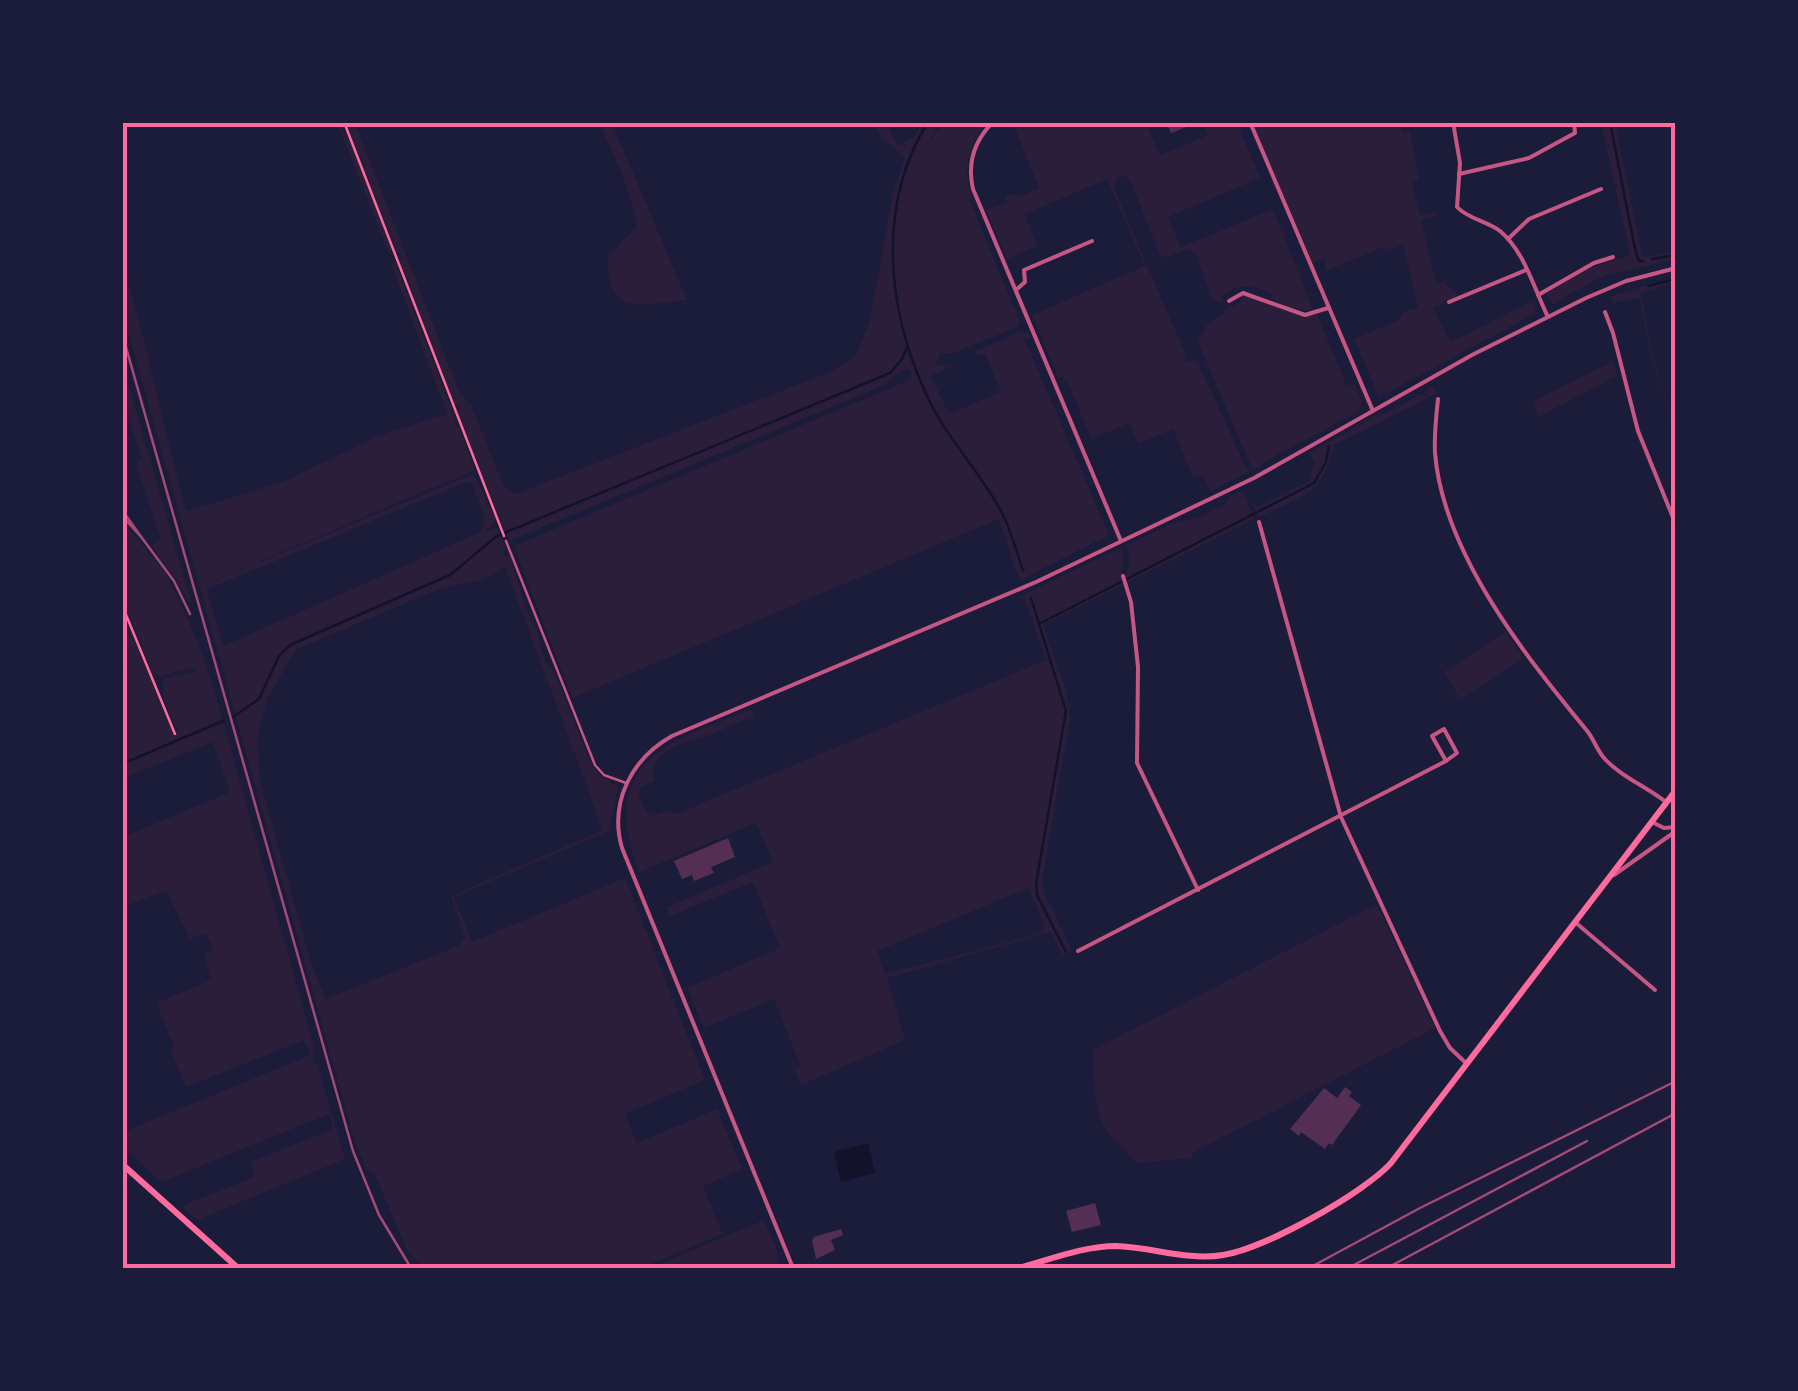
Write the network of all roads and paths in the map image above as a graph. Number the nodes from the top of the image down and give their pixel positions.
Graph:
1 (344, 122) edge
2 (993, 122) edge
3 (1250, 122) edge
4 (1453, 122) edge
5 (1574, 122) edge
6 (1459, 174) junction
7 (1601, 189) dead end
8 (1508, 239) junction
9 (1092, 241) dead end
10 (1613, 256) dead end
11 (1676, 268) edge
12 (1526, 270) junction
13 (1016, 290) junction
14 (1538, 295) junction
15 (1229, 301) dead end
16 (1449, 302) dead end
17 (1328, 308) junction
18 (1605, 312) dead end
19 (1548, 317) junction
20 (1438, 399) dead end
21 (1373, 411) junction
22 (1259, 522) dead end
23 (1676, 525) edge
24 (506, 540) joint
25 (1122, 541) junction
26 (1124, 576) dead end
27 (122, 606) edge
28 (175, 734) dead end
29 (1446, 761) junction
30 (626, 783) junction
31 (1676, 790) edge
32 (1666, 802) junction
33 (1341, 816) junction
34 (1652, 822) junction
35 (1676, 829) edge
36 (1606, 880) junction
37 (1198, 890) junction
38 (1574, 922) junction
39 (1078, 951) dead end
40 (1655, 990) dead end
41 (1466, 1064) junction
42 (122, 1164) edge
43 (238, 1268) edge
44 (792, 1268) edge
45 (1018, 1268) edge

1 - 24 path
2 - 13 street
3 - 17 street
4 - 6 street
5 - 6 street
6 - 8 street
7 - 8 street
8 - 12 street
9 - 13 street
10 - 14 street
11 - 19 street
12 - 14 street
12 - 16 street
13 - 25 street
14 - 19 street
15 - 17 street
17 - 21 street
18 - 23 street
19 - 21 street
20 - 32 street
21 - 25 street
22 - 33 street
24 - 30 lane
25 - 30 street
26 - 37 street
27 - 28 path
29 - 29 street
29 - 33 street
30 - 44 street
31 - 32 main road
32 - 34 main road
33 - 37 street
33 - 41 street
34 - 35 street
34 - 36 main road
35 - 36 street
36 - 38 main road
37 - 39 street
38 - 40 street
38 - 41 main road
41 - 45 main road
42 - 43 main road

